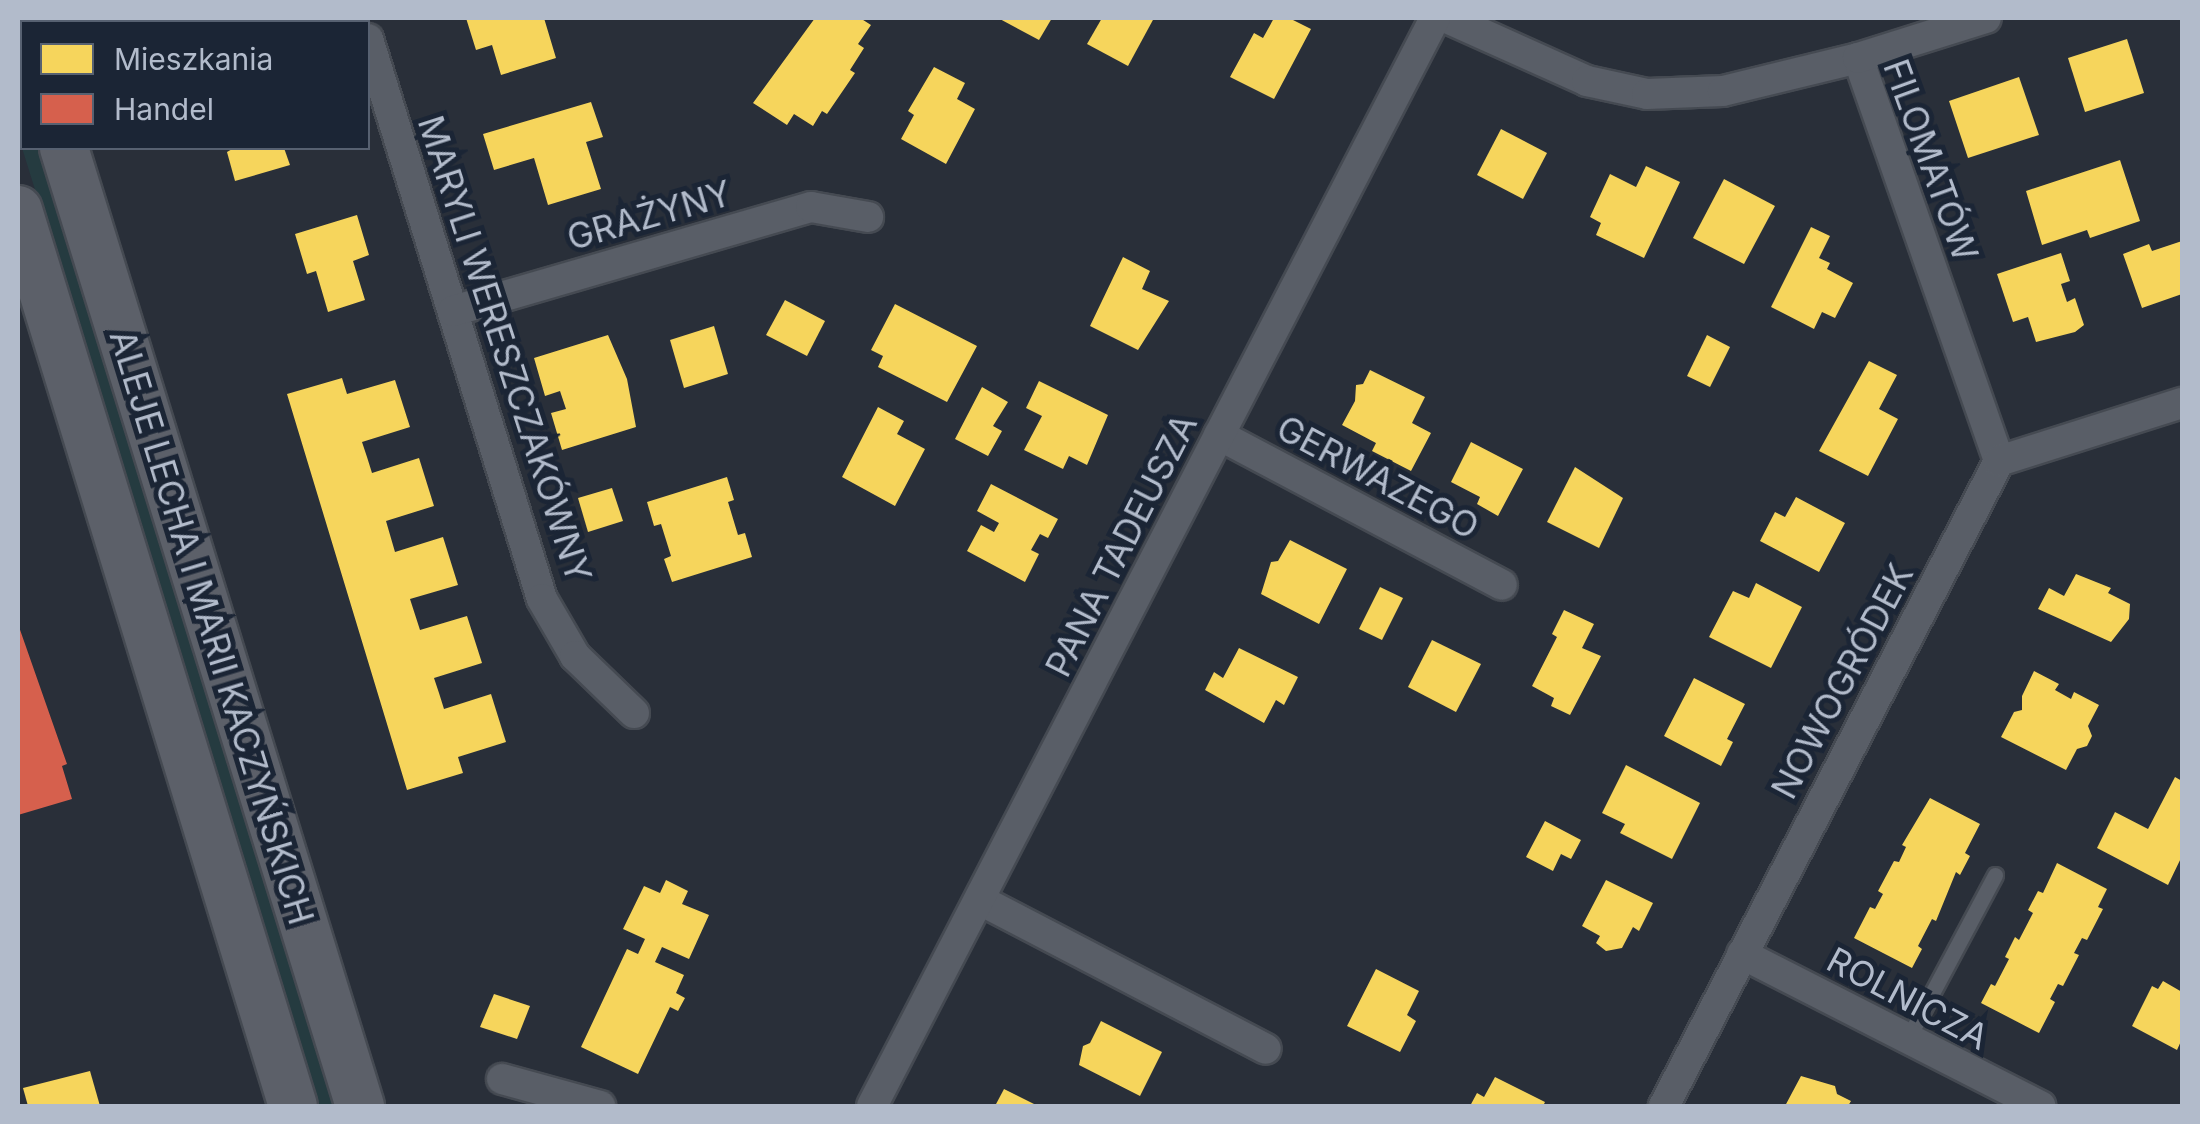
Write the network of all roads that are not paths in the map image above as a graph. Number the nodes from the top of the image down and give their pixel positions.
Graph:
1 (1435, 18) edge
2 (1447, 18) edge
3 (1986, 18) edge
4 (370, 46) edge
5 (1858, 58) junction
6 (65, 150) edge
7 (18, 210) edge
8 (868, 216) dead end
9 (453, 312) junction
10 (2182, 403) edge
11 (1219, 435) junction
12 (2000, 461) junction
13 (1502, 585) dead end
14 (634, 713) dead end
15 (1995, 875) dead end
16 (980, 900) junction
17 (1742, 954) junction
18 (1907, 1040) junction
19 (1266, 1049) dead end
20 (502, 1079) dead end
21 (293, 1106) edge
22 (360, 1106) edge
23 (600, 1106) edge
24 (872, 1106) edge
25 (1664, 1106) edge
26 (2040, 1106) edge

1 - 11 street, PANA TADEUSZA
2 - 5 street, FILOMATÓW
3 - 5 street
4 - 9 street, MARYLI WERESZCZAKÓWNY
5 - 12 street, FILOMATÓW
6 - 22 main road, ALEJE LECHA I MARII KACZYŃSKICH
7 - 21 main road, ALEJE LECHA I MARII KACZYŃSKICH
8 - 9 street, GRAŻYNY
9 - 14 street, MARYLI WERESZCZAKÓWNY
10 - 12 street
11 - 13 street, GERWAZEGO
11 - 16 street, PANA TADEUSZA
12 - 17 street, NOWOGRÓDEK
15 - 18 lane
16 - 19 street
16 - 24 street, PANA TADEUSZA
17 - 18 street, ROLNICZA
17 - 25 street, NOWOGRÓDEK
18 - 26 street, ROLNICZA
20 - 23 street

